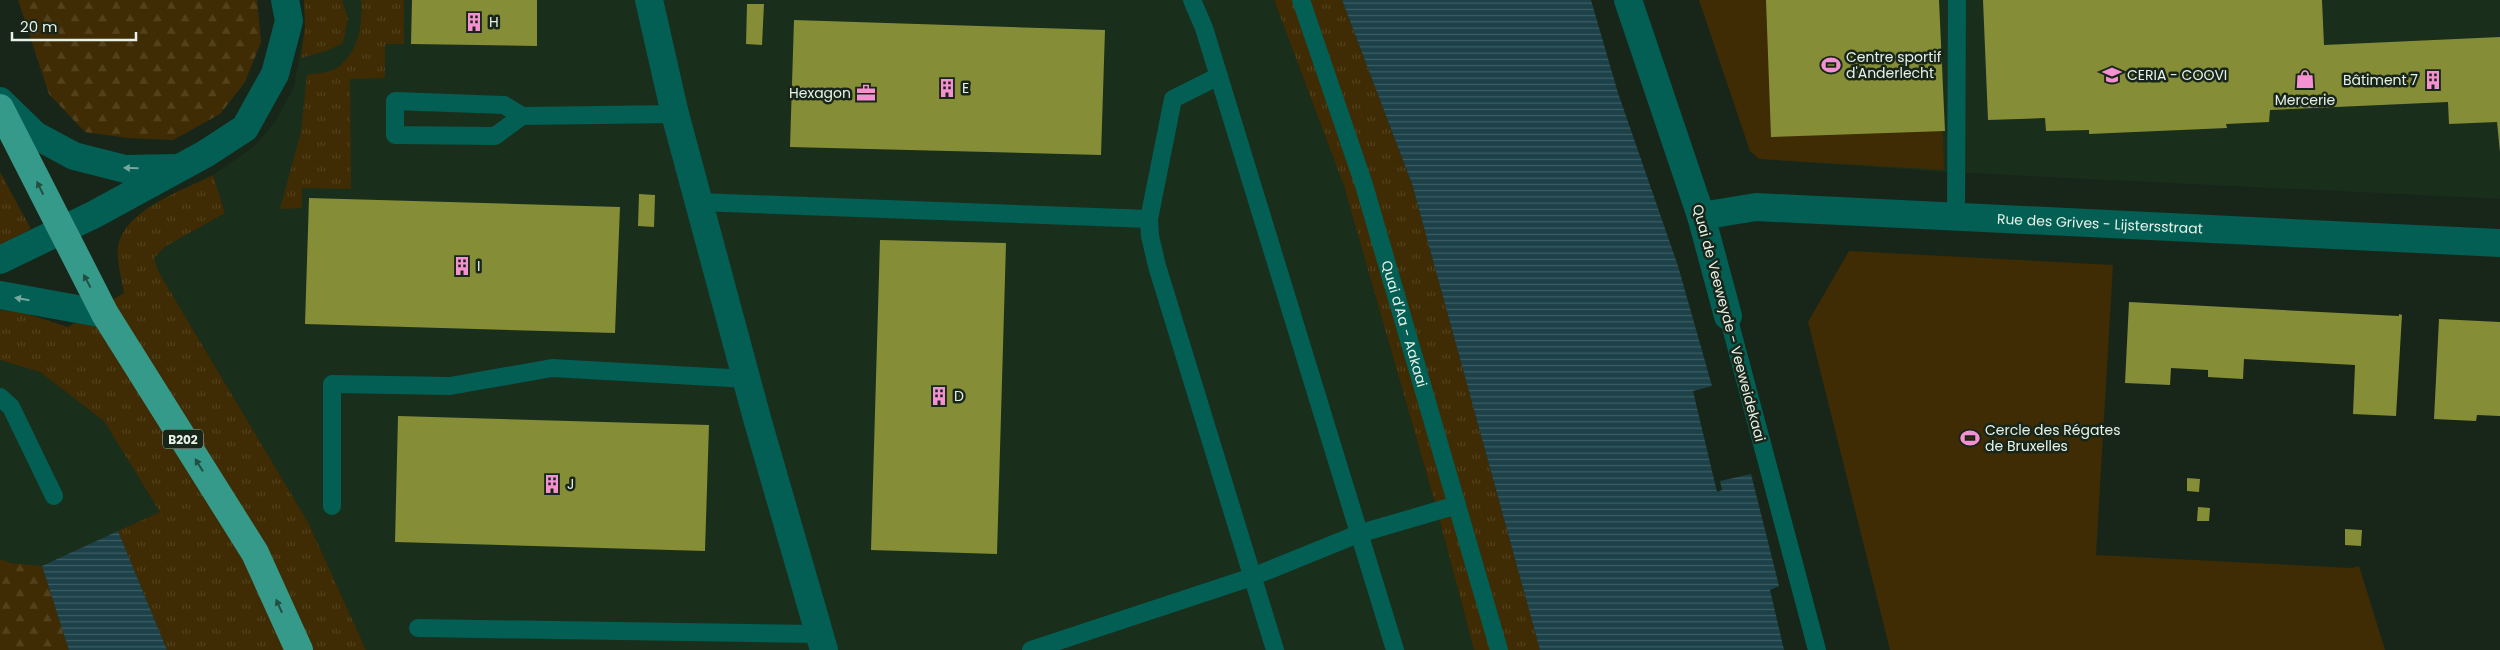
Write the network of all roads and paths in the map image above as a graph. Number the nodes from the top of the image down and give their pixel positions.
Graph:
1 (285, 0) edge
2 (649, 0) edge
3 (1192, 0) edge
4 (1301, 0) edge
5 (1628, 0) edge
6 (1957, 0) edge
7 (1219, 76) junction
8 (0, 101) edge
9 (0, 108) edge
10 (675, 114) junction
11 (522, 116) junction
12 (180, 168) junction
13 (699, 202) junction
14 (1701, 216) junction
15 (1956, 216) junction
16 (1149, 219) junction
17 (61, 232) junction
18 (2500, 242) edge
19 (0, 260) edge
20 (0, 295) edge
21 (105, 314) junction
22 (1728, 316) joint
23 (747, 379) junction
24 (0, 398) edge
25 (54, 496) dead end
26 (1457, 505) junction
27 (332, 506) dead end
28 (1358, 534) junction
29 (1252, 576) junction
30 (418, 628) dead end
31 (822, 642) edge
32 (298, 650) edge
33 (1032, 650) edge
34 (1275, 650) edge
35 (1395, 650) edge
36 (1499, 650) edge
37 (1816, 650) edge

1 - 12 street
2 - 10 street
3 - 7 lane
4 - 26 lane, Quai d'Aa - Aakaai
5 - 14 street, Quai de Veeweyde - Veeweidekaai
6 - 15 lane
7 - 16 lane
7 - 28 lane
12 -> 8 street
17 -> 9 highway, B202
10 - 11 lane
10 - 13 street
11 - 11 lane
12 - 17 street
13 - 16 lane
13 - 23 street
14 - 15 street, Rue des Grives - Lijstersstraat
14 - 22 street, Quai de Veeweyde - Veeweidekaai
15 - 18 street, Rue des Grives - Lijstersstraat
16 - 29 lane
17 - 19 street
21 -> 17 highway, B202
21 -> 20 street
32 -> 21 highway, B202
22 - 37 lane, Quai de Veeweyde - Veeweidekaai
23 - 27 lane
23 - 31 street
24 - 25 lane
26 - 28 lane
26 - 36 lane, Quai d'Aa - Aakaai
28 - 29 lane
28 - 35 lane
29 - 33 lane
29 - 34 lane
30 - 31 lane

